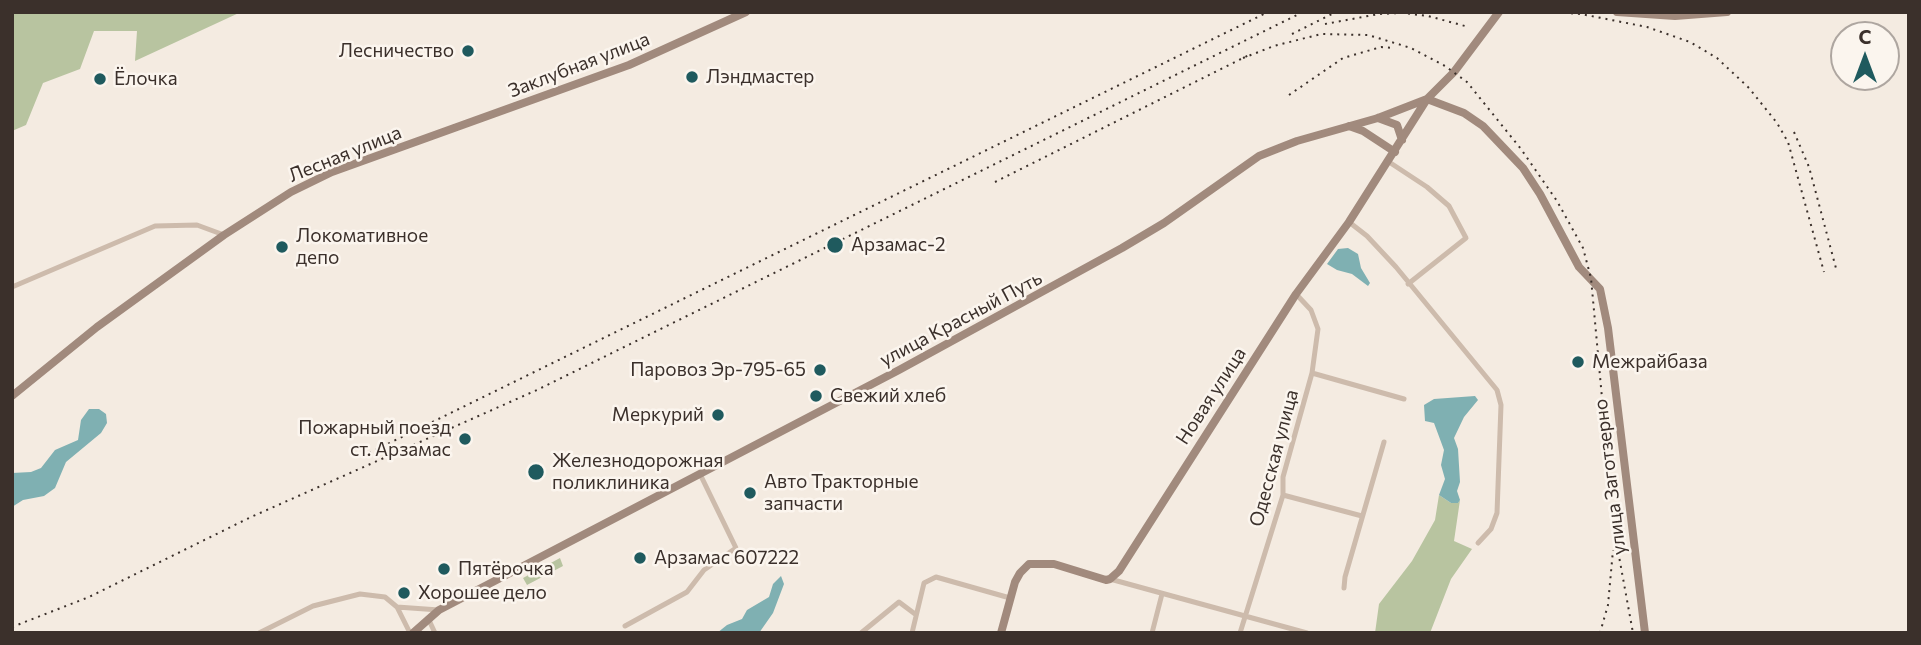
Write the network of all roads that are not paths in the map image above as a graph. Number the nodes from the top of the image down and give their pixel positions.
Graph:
1 (746, 12) edge
2 (1499, 12) edge
3 (1617, 12) edge
4 (1725, 12) edge
5 (1427, 99) junction
6 (1378, 118) junction
7 (460, 125) joint
8 (1349, 126) junction
9 (1402, 140) junction
10 (1395, 152) junction
11 (1389, 162) junction
12 (1349, 222) junction
13 (224, 235) junction
14 (1408, 284) junction
15 (12, 287) edge
16 (1296, 294) junction
17 (1312, 373) junction
18 (12, 396) edge
19 (1404, 398) dead end
20 (1384, 442) dead end
21 (700, 474) junction
22 (1283, 495) junction
23 (1362, 516) junction
24 (1478, 543) dead end
25 (1110, 579) junction
26 (1344, 588) dead end
27 (1162, 594) junction
28 (1010, 598) junction
29 (397, 607) junction
30 (439, 610) junction
31 (915, 614) junction
32 (1244, 617) junction
33 (428, 618) junction
34 (625, 626) dead end
35 (1003, 632) edge
36 (259, 633) edge
37 (412, 633) edge
38 (435, 633) edge
39 (861, 633) edge
40 (912, 633) edge
41 (1152, 633) edge
42 (1240, 633) edge
43 (1307, 633) edge
44 (1645, 633) edge

1 - 7 main road, Заклубная улица
2 - 5 main road, улица Красный Путь
3 - 4 main road
5 - 6 main road, улица Красный Путь
5 - 9 main road, Новая улица
5 - 44 main road, улица Заготзерно
6 - 8 main road, улица Красный Путь
6 - 9 main road
7 - 13 main road, Лесная улица
8 - 10 main road
8 - 21 main road, улица Красный Путь
9 - 10 main road, Новая улица
10 - 11 main road, Новая улица
11 - 12 main road, Новая улица
11 - 14 street
12 - 14 street
12 - 16 main road, Новая улица
13 - 15 street
13 - 18 main road, Лесная улица
14 - 24 street
16 - 17 street, Одесская улица
16 - 25 main road, Новая улица
17 - 19 street
17 - 22 street, Одесская улица
20 - 23 street
21 - 30 main road, улица Красный Путь
21 - 34 street
22 - 23 street
22 - 32 street, Одесская улица
23 - 26 street
25 - 27 street
25 - 28 main road
27 - 32 street
27 - 41 street
28 - 31 street
28 - 35 main road
29 - 30 street
29 - 36 street
29 - 37 street
30 - 33 main road, улица Красный Путь
31 - 39 street
31 - 40 street
32 - 42 street, Одесская улица
32 - 43 street
33 - 37 main road, улица Красный Путь
33 - 38 street

